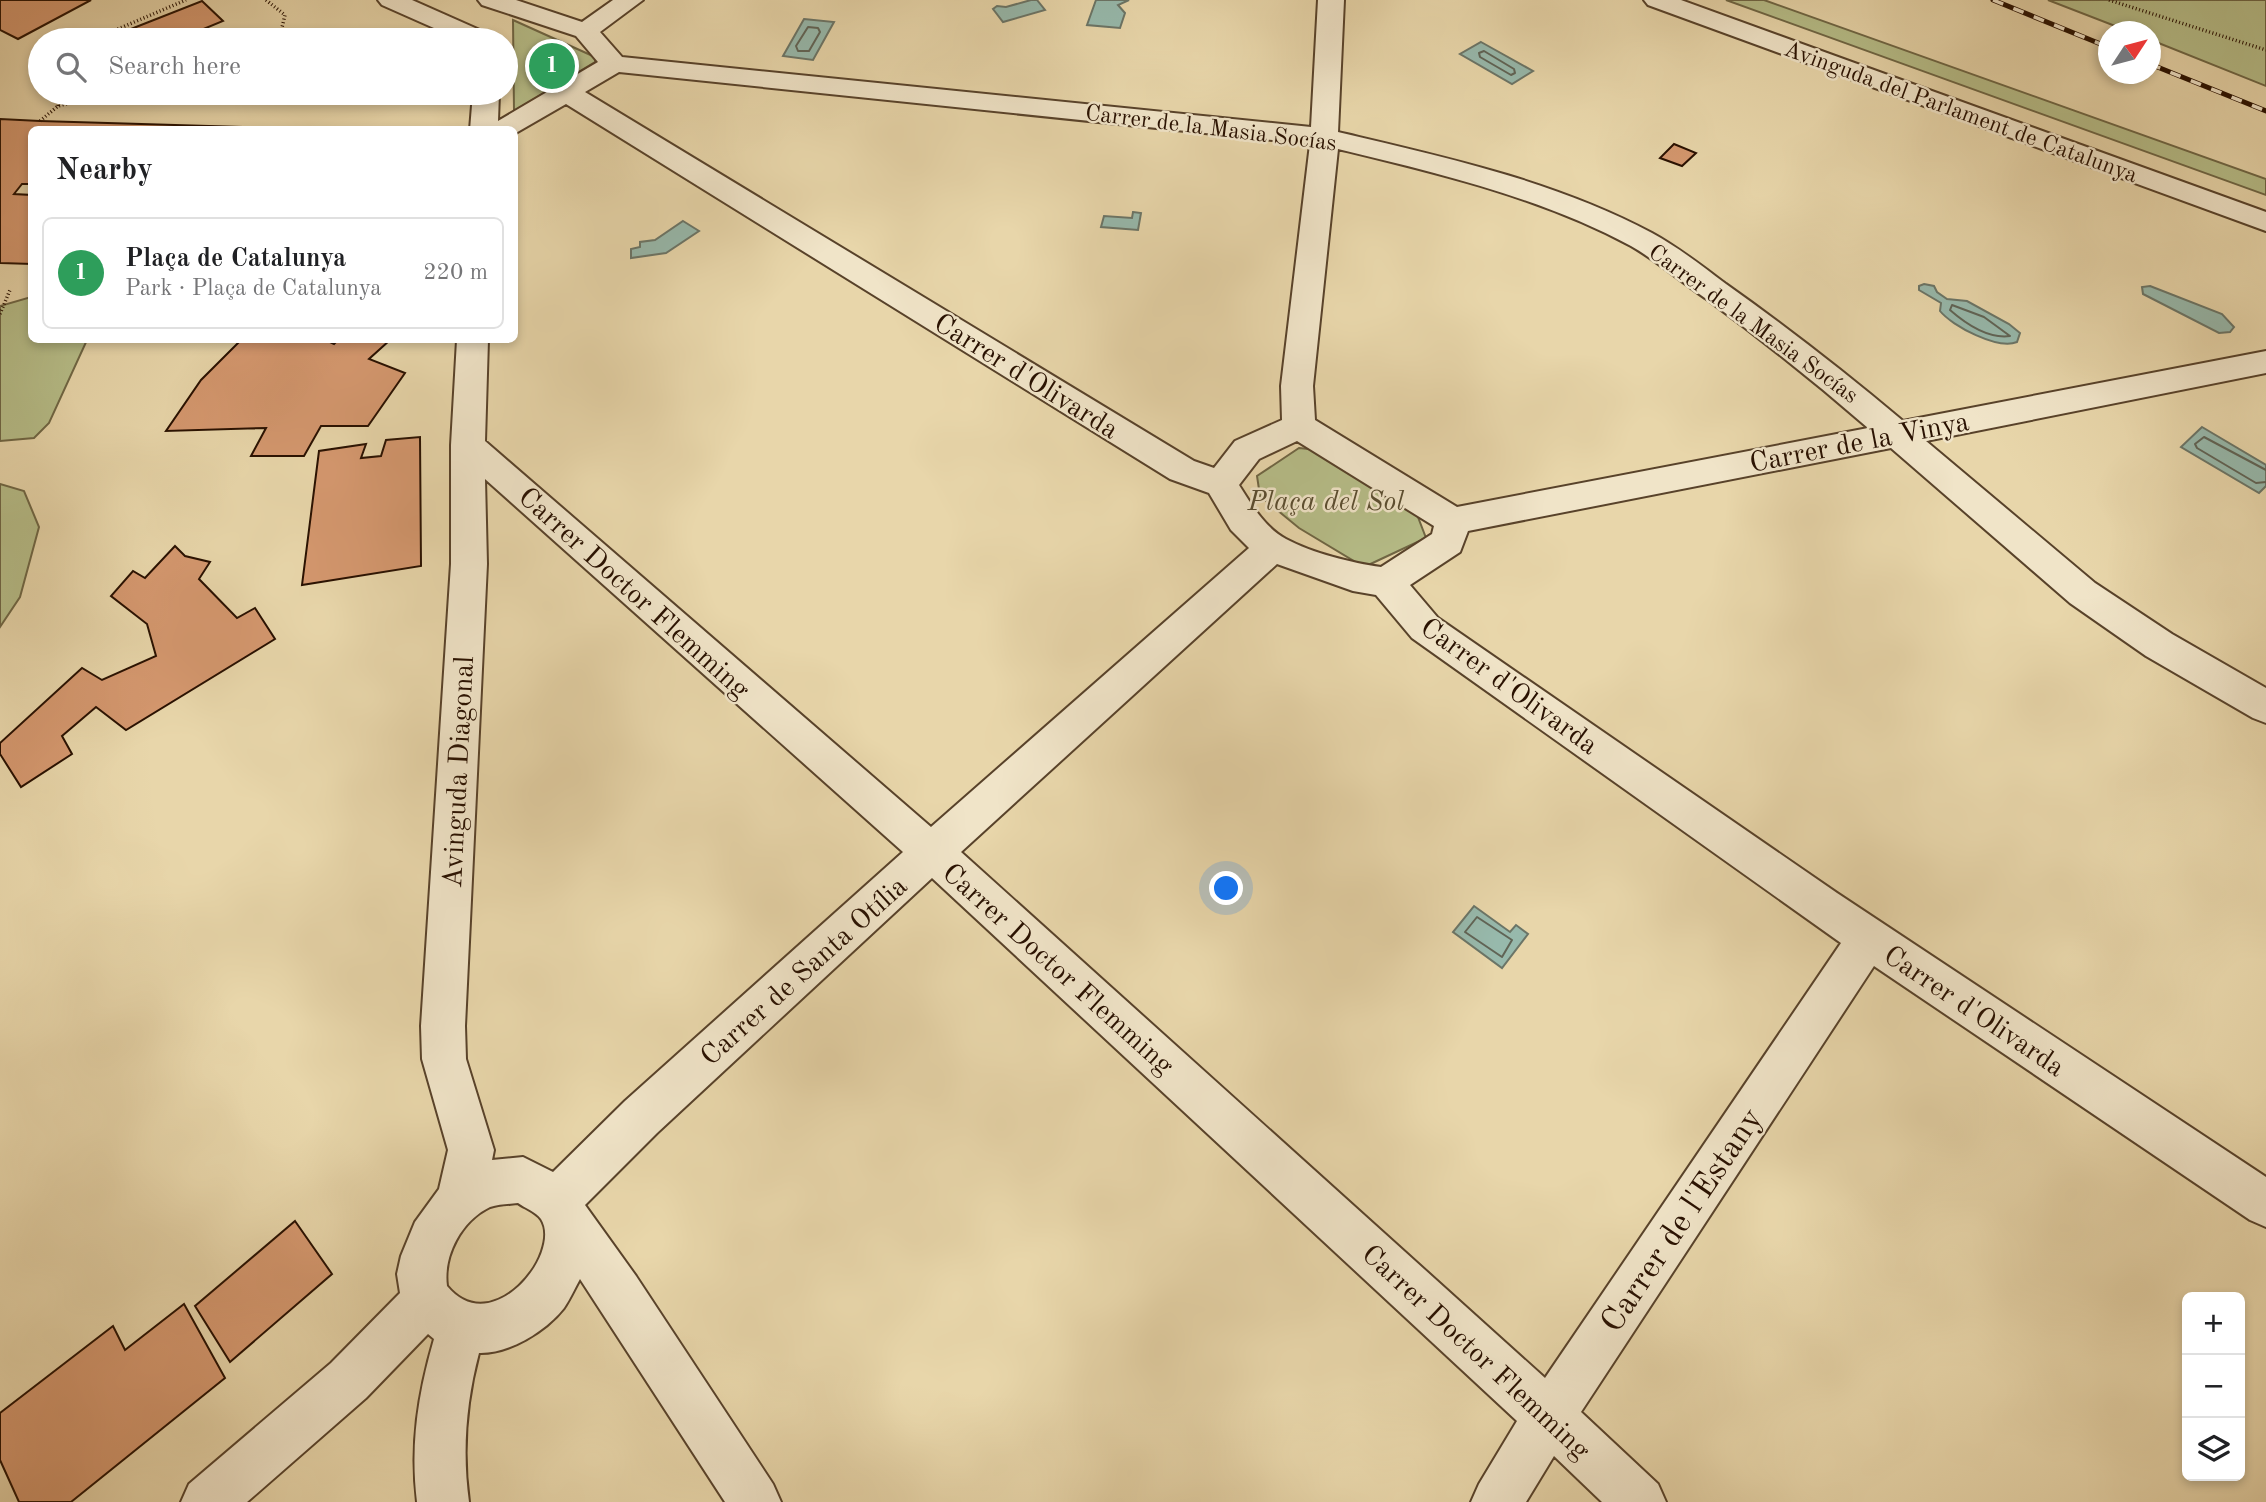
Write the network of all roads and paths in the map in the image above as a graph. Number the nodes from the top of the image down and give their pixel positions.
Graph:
1 (186, 0) edge
2 (266, 0) edge
3 (391, 0) edge
4 (491, 0) edge
5 (630, 0) edge
6 (1332, 0) edge
7 (1657, 0) edge
8 (2109, 0) edge
9 (120, 28) edge
10 (282, 28) edge
11 (455, 28) edge
12 (490, 28) edge
13 (585, 30) junction
14 (2266, 50) edge
15 (614, 64) junction
16 (567, 93) junction
17 (62, 105) edge
18 (485, 105) edge
19 (58, 106) joint
20 (40, 121) dead end
21 (484, 126) edge
22 (509, 126) edge
23 (1323, 137) junction
24 (2266, 222) edge
25 (10, 290) dead end
26 (0, 314) edge
27 (472, 343) edge
28 (2266, 362) edge
29 (1299, 426) junction
30 (1898, 433) junction
31 (468, 445) junction
32 (1221, 484) junction
33 (1453, 521) junction
34 (1272, 548) junction
35 (1386, 582) junction
36 (2266, 707) edge
37 (932, 852) junction
38 (1868, 939) junction
39 (460, 1199) junction
40 (2266, 1204) edge
41 (561, 1209) junction
42 (444, 1314) junction
43 (1548, 1418) junction
44 (207, 1502) edge
45 (443, 1502) edge
46 (755, 1502) edge
47 (1497, 1502) edge
48 (1640, 1502) edge

1 - 9 path
2 - 10 path
3 - 11 street
4 - 12 street
4 - 13 street
5 - 13 street
6 - 23 street
7 - 24 street, Avinguda del Parlament de Catalunya
8 - 14 path
13 - 15 street
15 - 16 street
15 - 23 street, Carrer de la Masia Socías
16 - 22 street
16 - 32 street, Carrer d'Olivarda
17 - 19 path
18 - 21 street
19 - 20 path
23 - 29 street
23 - 30 street, Carrer de la Masia Socías
25 - 26 path
27 - 31 street, Avinguda Diagonal
28 - 30 street, Carrer de la Vinya
29 - 32 street
29 - 33 street
30 - 33 street, Carrer de la Vinya
30 - 36 street, Carrer de la Masia Socías
31 - 37 street, Carrer Doctor Flemming
31 - 39 street, Avinguda Diagonal
32 - 34 street
33 - 35 street
34 - 35 street
34 - 37 street, Carrer de Santa Otília
35 - 38 street, Carrer d'Olivarda
37 - 41 street, Carrer de Santa Otília
37 - 43 street, Carrer Doctor Flemming
38 - 40 street, Carrer d'Olivarda
38 - 43 street, Carrer de l'Estany
39 - 41 street
39 - 42 street
41 - 42 street
41 - 46 street
42 - 44 street
42 - 45 street
43 - 47 street, Carrer de l'Estany
43 - 48 street, Carrer Doctor Flemming

